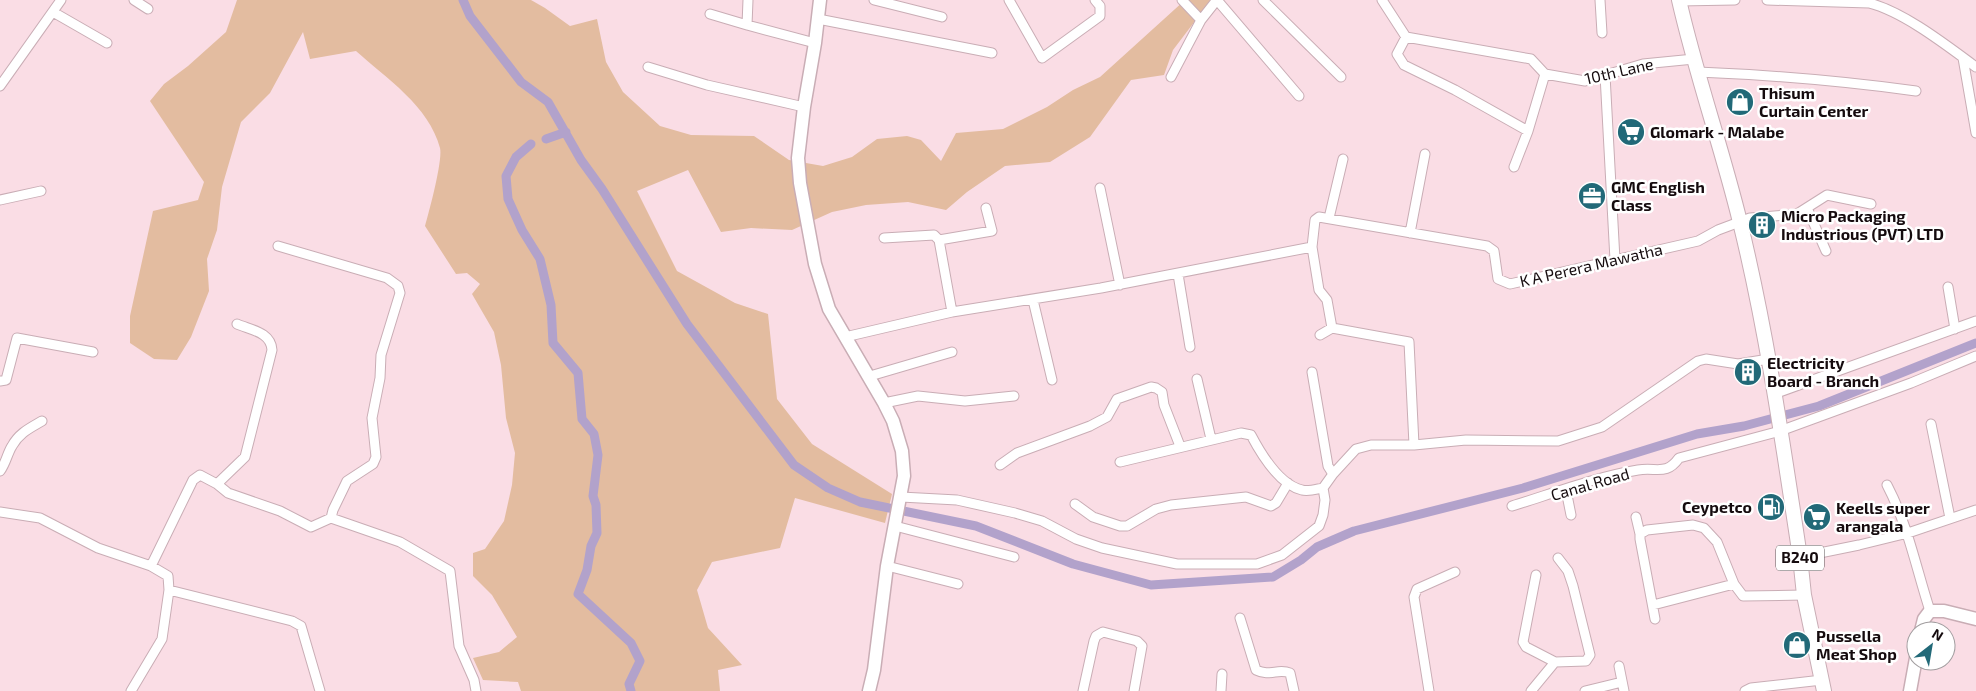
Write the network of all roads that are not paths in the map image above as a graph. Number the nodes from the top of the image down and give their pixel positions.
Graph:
1 (61, 0) edge
2 (134, 0) edge
3 (748, 0) edge
4 (820, 0) edge
5 (874, 0) edge
6 (1009, 0) edge
7 (1095, 0) edge
8 (1182, 0) edge
9 (1217, 0) edge
10 (1263, 0) edge
11 (1382, 0) edge
12 (1600, 0) edge
13 (1735, 0) edge
14 (1767, 0) edge
15 (1679, 1) edge
16 (148, 9) dead end
17 (53, 12) junction
18 (710, 14) dead end
19 (942, 17) dead end
20 (818, 19) junction
21 (1201, 20) junction
22 (747, 25) junction
23 (1602, 33) dead end
24 (1406, 37) junction
25 (107, 43) dead end
26 (815, 43) junction
27 (992, 53) dead end
28 (1963, 58) junction
29 (1696, 65) junction
30 (648, 67) dead end
31 (1976, 67) edge
32 (1545, 74) junction
33 (1606, 75) junction
34 (1171, 77) dead end
35 (1341, 77) dead end
36 (0, 86) edge
37 (1916, 91) dead end
38 (1299, 96) dead end
39 (804, 107) junction
40 (1528, 131) junction
41 (1976, 133) edge
42 (1425, 154) dead end
43 (1343, 159) dead end
44 (1514, 167) dead end
45 (1100, 188) dead end
46 (41, 191) dead end
47 (0, 200) edge
48 (1871, 204) dead end
49 (986, 208) dead end
50 (1807, 208) junction
51 (1329, 218) junction
52 (1740, 221) junction
53 (1410, 233) junction
54 (884, 238) dead end
55 (939, 240) junction
56 (278, 246) dead end
57 (1312, 247) junction
58 (1826, 251) dead end
59 (1615, 260) junction
60 (1178, 274) junction
61 (1120, 285) junction
62 (1948, 287) dead end
63 (1033, 300) junction
64 (952, 312) junction
65 (1976, 321) edge
66 (237, 324) dead end
67 (1332, 328) junction
68 (1955, 329) junction
69 (1320, 335) dead end
70 (845, 337) junction
71 (1190, 346) dead end
72 (92, 352) dead end
73 (952, 352) dead end
74 (1976, 356) edge
75 (1769, 359) junction
76 (1312, 372) dead end
77 (870, 376) junction
78 (1197, 379) dead end
79 (1052, 380) dead end
80 (0, 381) edge
81 (1014, 396) dead end
82 (1775, 398) junction
83 (884, 403) junction
84 (42, 421) dead end
85 (1931, 424) dead end
86 (1780, 427) junction
87 (1211, 439) junction
88 (1414, 445) junction
89 (1180, 446) junction
90 (1120, 462) dead end
91 (1000, 465) dead end
92 (0, 471) edge
93 (1332, 474) junction
94 (1288, 482) junction
95 (217, 484) junction
96 (1887, 485) dead end
97 (1322, 488) junction
98 (1566, 490) junction
99 (1076, 504) dead end
100 (1512, 506) dead end
101 (1976, 510) edge
102 (898, 511) junction
103 (0, 512) edge
104 (1571, 515) dead end
105 (1636, 517) dead end
106 (331, 518) junction
107 (1950, 518) junction
108 (1908, 533) junction
109 (1640, 534) junction
110 (1014, 557) dead end
111 (1800, 557) junction
112 (1558, 558) dead end
113 (151, 566) junction
114 (887, 566) junction
115 (1455, 572) dead end
116 (1536, 575) dead end
117 (958, 584) dead end
118 (1734, 584) junction
119 (169, 590) junction
120 (1804, 595) junction
121 (1653, 605) junction
122 (1930, 611) junction
123 (1240, 618) dead end
124 (1656, 619) dead end
125 (1976, 619) edge
126 (1924, 621) edge
127 (1555, 662) junction
128 (1619, 666) dead end
129 (1914, 671) edge
130 (1222, 674) dead end
131 (1623, 686) edge
132 (1823, 686) edge
133 (131, 691) edge
134 (320, 691) edge
135 (476, 691) edge
136 (869, 691) edge
137 (1083, 691) edge
138 (1134, 691) edge
139 (1221, 691) edge
140 (1294, 691) edge
141 (1429, 691) edge
142 (1531, 691) edge
143 (1585, 691) edge
144 (1745, 691) edge
145 (1910, 691) edge

1 - 17 street
2 - 16 street
3 - 22 street
4 - 20 street
5 - 19 street
6 - 7 street
8 - 21 street
9 - 21 street
9 - 38 street
10 - 35 street
11 - 24 street
12 - 23 street
13 - 15 street
14 - 28 street
15 - 29 main road, B240
17 - 25 street
17 - 36 street
18 - 22 street
20 - 26 street
20 - 27 street
21 - 34 street
22 - 26 street
24 - 32 street
24 - 40 street
26 - 39 street
28 - 31 street
28 - 41 street
29 - 33 street, 10th Lane
29 - 37 street, 10th Lane
29 - 52 main road, B240
30 - 39 street
32 - 33 street, 10th Lane
32 - 40 street
33 - 59 street
39 - 70 street
40 - 44 street
42 - 53 street
43 - 51 street
45 - 61 street
46 - 47 street
48 - 50 street, K A Perera Mawatha
49 - 55 street
50 - 52 street, K A Perera Mawatha
50 - 58 street
51 - 53 street, K A Perera Mawatha
51 - 57 street
52 - 59 street, K A Perera Mawatha
52 - 75 main road, B240
53 - 59 street, K A Perera Mawatha
54 - 55 street
55 - 64 street
56 - 106 street
57 - 60 street
57 - 67 street
60 - 61 street
60 - 71 street
61 - 63 street
62 - 68 street
63 - 64 street
63 - 79 street
64 - 70 street
65 - 68 street
66 - 95 street
67 - 69 street
67 - 88 street
68 - 82 street
70 - 77 street
72 - 80 street
73 - 77 street
74 - 86 street, Canal Road
75 - 82 main road, B240
75 - 88 street
76 - 93 street
77 - 83 street
78 - 87 street
81 - 83 street
82 - 86 main road, B240
83 - 102 street
84 - 92 street
85 - 107 street
86 - 98 street, Canal Road
86 - 111 main road, B240
87 - 89 street
87 - 94 street
88 - 93 street
89 - 90 street
89 - 91 street
93 - 97 street
94 - 97 street
94 - 99 street
95 - 106 street
95 - 113 street
96 - 108 street
97 - 102 street
98 - 100 street, Canal Road
98 - 104 street
101 - 107 street
102 - 110 street
102 - 114 street
103 - 113 street
105 - 109 street
106 - 135 street
107 - 108 street
108 - 111 street
108 - 122 street
109 - 118 street
109 - 121 street
111 - 120 main road, B240
112 - 127 street
113 - 119 street
114 - 117 street
114 - 136 street
115 - 141 street
116 - 127 street
118 - 120 street
118 - 121 street
119 - 133 street
119 - 134 street
120 - 132 main road, B240
121 - 124 street
122 - 125 street
122 - 126 street
123 - 140 street
127 - 142 street
128 - 131 street
129 - 145 street
130 - 139 street
131 - 143 street
132 - 144 street
137 - 138 street

